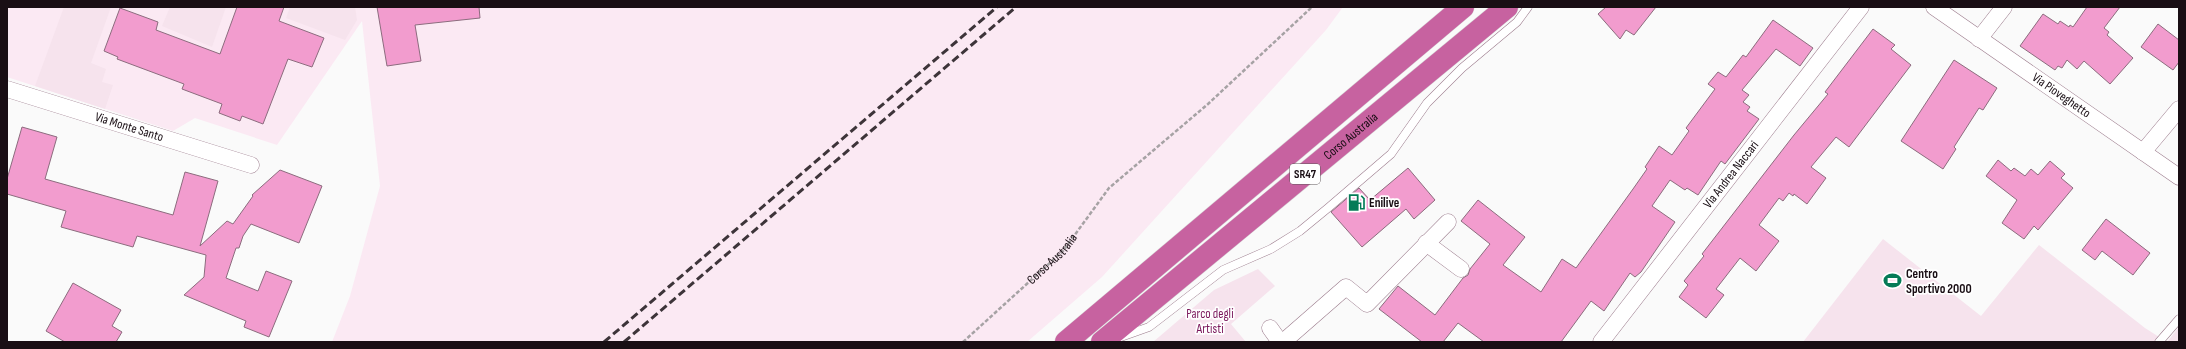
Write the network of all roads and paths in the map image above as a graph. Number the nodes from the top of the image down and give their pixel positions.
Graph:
1 (1312, 7) edge
2 (1463, 7) edge
3 (1507, 7) edge
4 (1528, 7) edge
5 (1861, 7) edge
6 (1934, 7) edge
7 (2004, 7) edge
8 (1979, 39) junction
9 (7, 90) edge
10 (2179, 109) edge
11 (2143, 152) junction
12 (251, 165) dead end
13 (2179, 177) edge
14 (1448, 222) dead end
15 (1426, 243) junction
16 (1461, 269) dead end
17 (2179, 319) edge
18 (1270, 328) dead end
19 (963, 342) edge
20 (1066, 342) edge
21 (1102, 342) edge
22 (1108, 342) edge
23 (1280, 342) edge
24 (1283, 342) edge
25 (1601, 342) edge
26 (2159, 342) edge

1 - 19 path, Corso Australia
2 - 20 highway, Corso Australia / SR47
3 - 21 highway, Corso Australia / SR47
4 - 22 lane
5 - 25 street, Via Andrea Naccari
6 - 8 street, Via Pioveghetto
7 - 8 street
8 - 11 street, Via Pioveghetto
9 - 12 street, Via Monte Santo
10 - 11 street
11 - 13 street, Via Pioveghetto
14 - 15 street
15 - 16 street
15 - 24 street
17 - 26 lane
18 - 23 street

